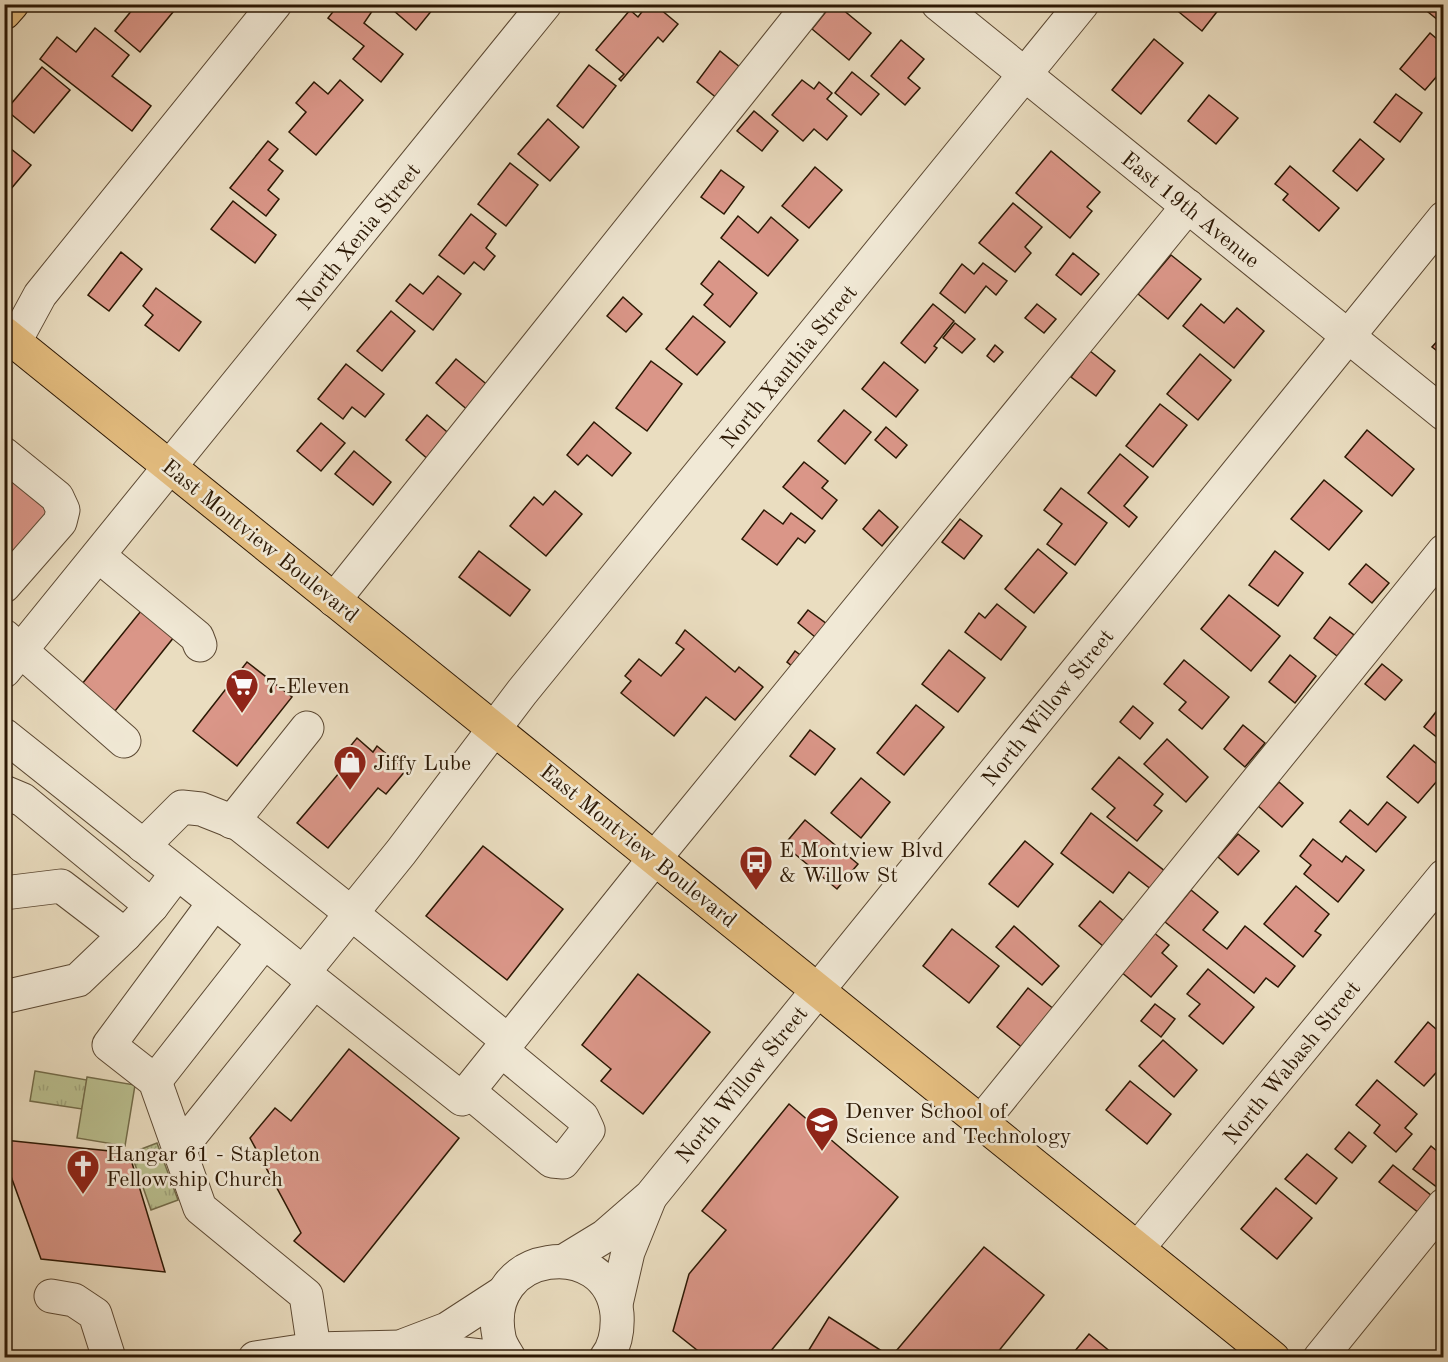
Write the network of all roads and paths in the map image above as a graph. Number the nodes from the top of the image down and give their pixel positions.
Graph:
1 (12, 4) edge
2 (275, 4) edge
3 (545, 4) edge
4 (810, 4) edge
5 (938, 4) edge
6 (1082, 4) edge
7 (4, 14) edge
8 (1026, 75) junction
9 (1188, 206) junction
10 (1443, 218) edge
11 (1348, 336) junction
12 (8, 337) edge
13 (1443, 414) edge
14 (4, 454) edge
15 (171, 467) junction
16 (1443, 551) edge
17 (99, 556) junction
18 (4, 586) edge
19 (334, 600) junction
20 (200, 645) dead end
21 (10, 652) edge
22 (307, 728) dead end
23 (494, 729) junction
24 (4, 735) edge
25 (124, 741) dead end
26 (4, 792) edge
27 (232, 822) junction
28 (142, 846) junction
29 (655, 858) junction
30 (177, 873) junction
31 (1443, 876) edge
32 (4, 893) edge
33 (214, 903) junction
34 (152, 906) junction
35 (351, 913) junction
36 (125, 935) junction
37 (264, 942) junction
38 (308, 977) junction
39 (817, 990) junction
40 (4, 997) edge
41 (504, 1046) junction
42 (155, 1081) junction
43 (468, 1091) junction
44 (981, 1122) junction
45 (179, 1150) junction
46 (651, 1196) junction
47 (1443, 1205) edge
48 (1138, 1248) junction
49 (564, 1261) junction
50 (504, 1292) junction
51 (51, 1296) dead end
52 (616, 1304) junction
53 (400, 1347) junction
54 (314, 1348) junction
55 (109, 1358) edge
56 (255, 1358) edge
57 (499, 1358) edge
58 (508, 1358) edge
59 (606, 1358) edge
60 (1273, 1358) edge
61 (1320, 1358) edge

1 - 7 main road
2 - 12 street
3 - 15 street, North Xenia Street
4 - 19 street
5 - 8 street, East 19th Avenue
6 - 8 street, North Xanthia Street
8 - 9 street, East 19th Avenue
8 - 23 street, North Xanthia Street
9 - 11 street, East 19th Avenue
9 - 29 street
10 - 11 street, North Willow Street
11 - 13 street, East 19th Avenue
11 - 39 street, North Willow Street
12 - 15 main road, East Montview Boulevard
14 - 18 street
15 - 17 street, North Xenia Street
15 - 19 main road, East Montview Boulevard
16 - 44 street
17 - 20 street
17 - 21 street, North Xenia Street
19 - 23 main road, East Montview Boulevard
21 - 25 street
22 - 27 street
23 - 29 main road, East Montview Boulevard
23 - 35 street, North Xanthia Street
24 - 28 street
26 - 34 street
27 - 28 street
27 - 35 street
28 - 30 street
29 - 39 main road, East Montview Boulevard
29 - 41 street
30 - 33 street
30 - 34 street
31 - 48 street, North Wabash Street
32 - 36 street
33 - 37 street
33 - 42 street
34 - 36 street
35 - 38 street, North Xanthia Street
35 - 41 street
36 - 40 street
37 - 38 street
37 - 42 street
38 - 43 street
38 - 45 street, North Xanthia Street
39 - 44 main road, East Montview Boulevard
39 - 46 street, North Willow Street
41 - 43 street
41 - 43 street
42 - 45 street
44 - 48 main road, East Montview Boulevard
45 - 54 street
46 - 49 street, North Willow Street
46 - 52 street, North Willow Street
47 - 61 street
48 - 60 main road, East Montview Boulevard
49 - 50 street
49 - 52 street
50 - 53 street
50 - 58 street
51 - 55 street
52 - 59 street, North Willow Street
53 - 54 street
53 - 57 street
54 - 56 street

